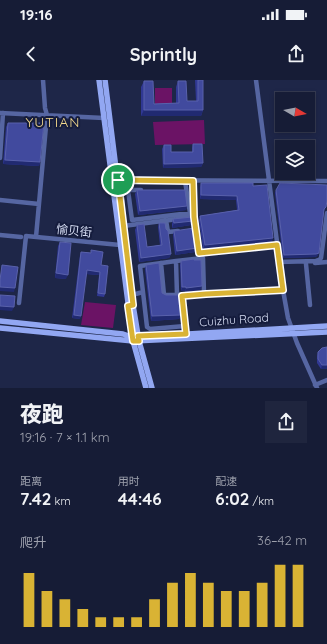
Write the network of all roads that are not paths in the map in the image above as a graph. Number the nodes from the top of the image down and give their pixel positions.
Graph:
1 (42, 80) edge
2 (99, 80) edge
3 (105, 80) edge
4 (256, 80) edge
5 (2, 113) edge
6 (47, 115) junction
7 (104, 118) junction
8 (2, 123) junction
9 (10, 123) edge
10 (39, 124) edge
11 (46, 124) junction
12 (0, 158) edge
13 (118, 180) junction
14 (185, 181) junction
15 (193, 181) junction
16 (269, 182) junction
17 (327, 182) edge
18 (143, 190) edge
19 (179, 190) edge
20 (186, 190) junction
21 (0, 200) edge
22 (39, 204) junction
23 (327, 213) edge
24 (194, 217) junction
25 (166, 220) junction
26 (123, 226) junction
27 (195, 228) junction
28 (188, 229) edge
29 (182, 230) edge
30 (0, 235) edge
31 (23, 237) junction
32 (36, 237) junction
33 (120, 245) junction
34 (277, 245) junction
35 (176, 261) junction
36 (327, 262) edge
37 (161, 263) junction
38 (279, 264) junction
39 (306, 264) junction
40 (283, 290) junction
41 (143, 292) junction
42 (204, 294) junction
43 (132, 295) junction
44 (180, 295) junction
45 (19, 303) dead end
46 (310, 305) dead end
47 (130, 306) junction
48 (0, 321) edge
49 (185, 326) junction
50 (327, 326) edge
51 (0, 328) edge
52 (291, 328) junction
53 (327, 332) edge
54 (186, 334) junction
55 (293, 334) junction
56 (136, 339) junction
57 (327, 380) edge
58 (316, 387) edge
59 (146, 388) edge
60 (152, 388) edge

1 - 6 street
2 - 7 main road
3 - 13 main road
4 - 16 street
5 - 6 street
5 - 8 street
6 - 7 street
6 - 11 street
7 - 33 main road
8 - 9 street
8 - 12 street
10 - 11 street
11 - 22 street
13 - 14 street
13 - 26 main road
14 - 15 street
14 - 20 street
15 - 16 street
15 - 24 street
16 - 17 street
16 - 34 street
18 - 20 street
19 - 20 street
21 - 22 street
22 - 32 street
23 - 38 street
24 - 25 street
24 - 27 street
25 - 26 street
25 - 29 street
26 - 43 main road
27 - 28 street
27 - 34 street
30 - 31 street, 愉贝街
31 - 32 street, 愉贝街
31 - 45 street
32 - 33 street, 愉贝街
33 - 47 main road
34 - 38 street
35 - 37 street
35 - 42 street
35 - 44 street
36 - 39 street
37 - 41 street
37 - 44 street
38 - 39 street
38 - 40 street
39 - 46 street
40 - 42 street
40 - 52 street
41 - 43 street
41 - 49 street
42 - 44 street
43 - 47 main road
44 - 49 street
47 - 56 main road
48 - 56 main road, Cuizhu Road
49 - 54 street
50 - 52 main road, Cuizhu Road
51 - 56 main road, Cuizhu Road
52 - 54 main road, Cuizhu Road
52 - 55 street
53 - 55 main road, Cuizhu Road
54 - 56 main road, Cuizhu Road
55 - 56 main road, Cuizhu Road
55 - 58 street
56 - 59 main road
56 - 60 main road
57 - 58 street

